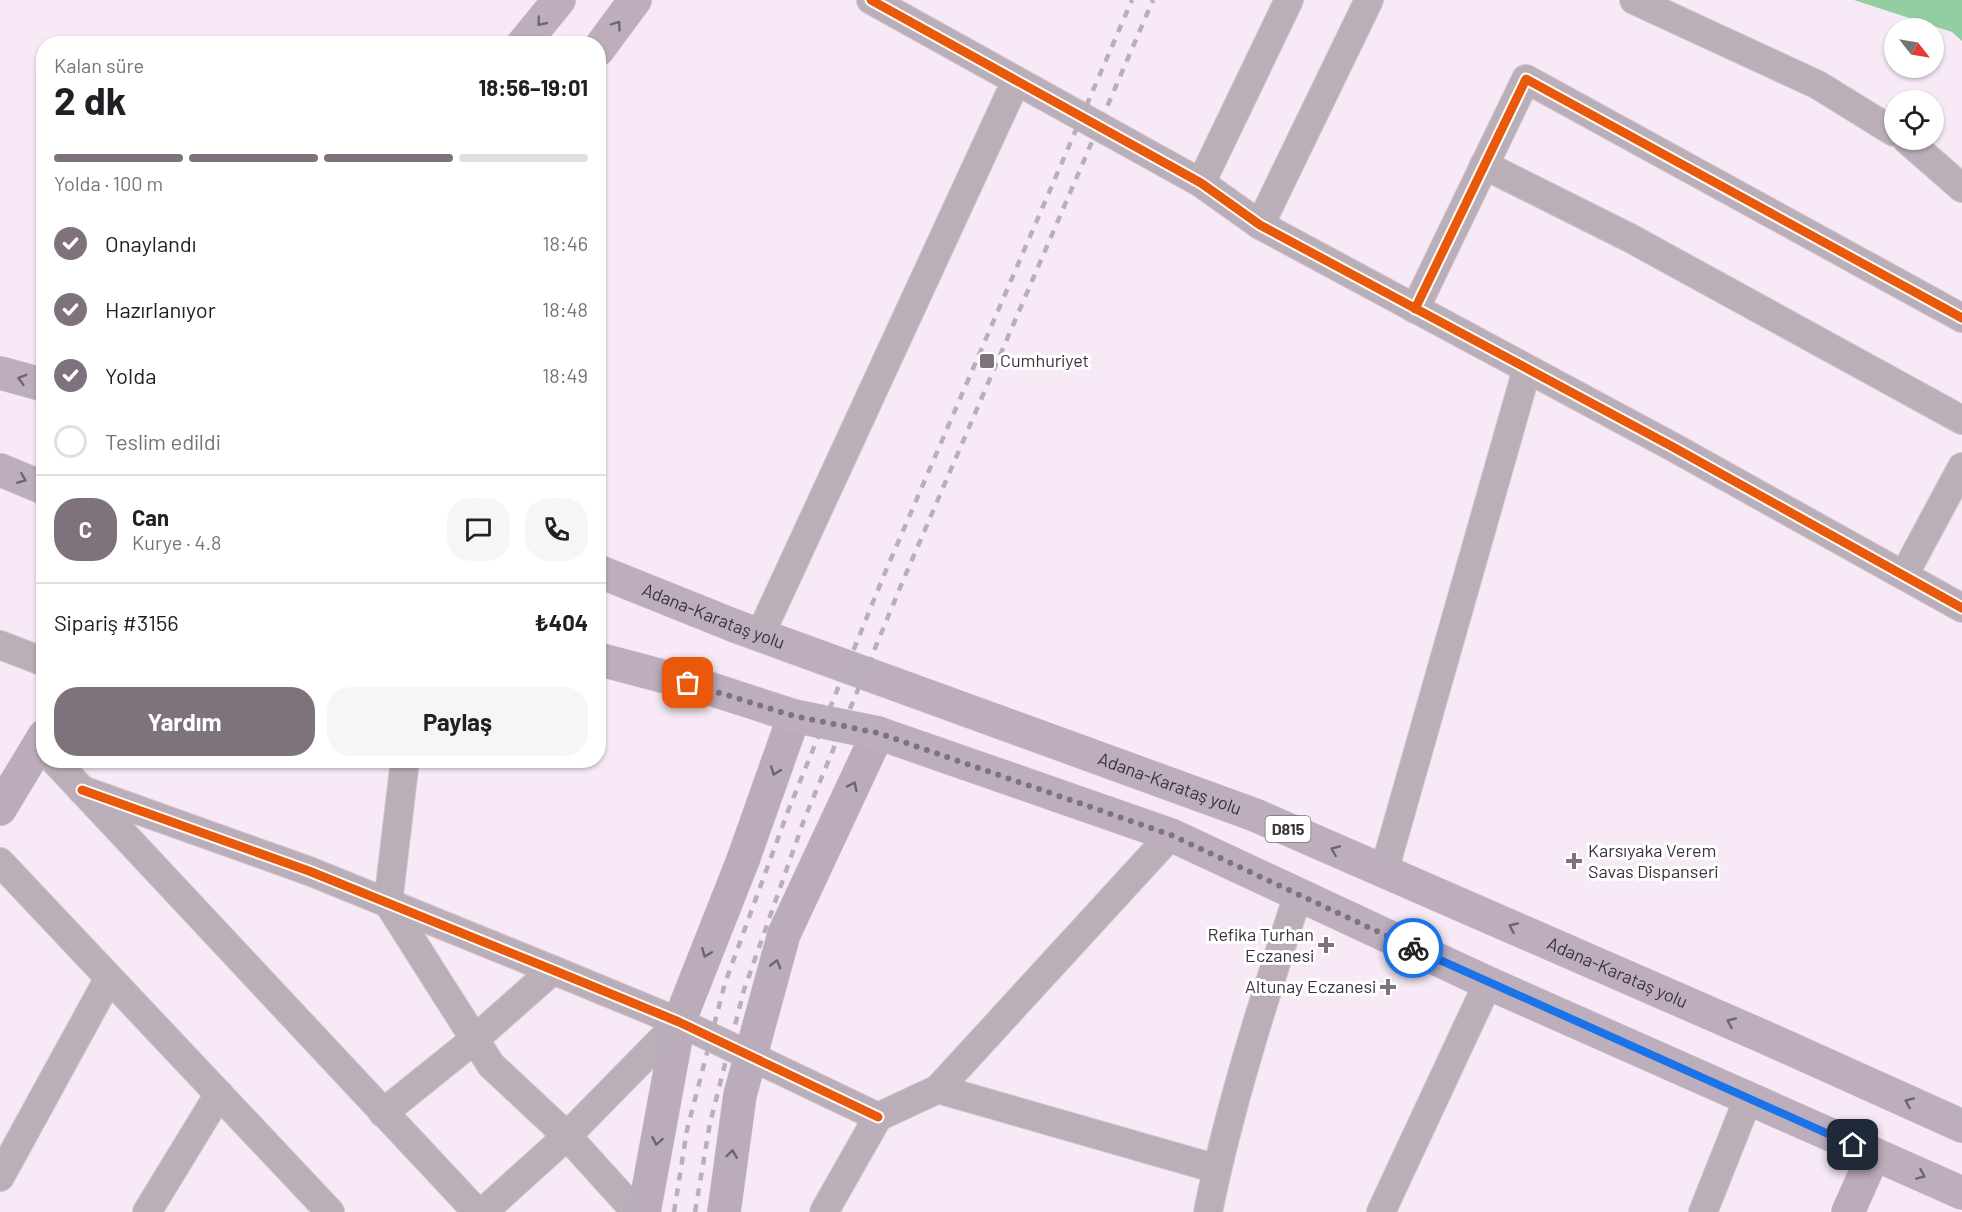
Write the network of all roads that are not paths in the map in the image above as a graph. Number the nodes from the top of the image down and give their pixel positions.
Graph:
1 (559, 0) edge
2 (635, 0) edge
3 (871, 0) edge
4 (1289, 0) edge
5 (1369, 0) edge
6 (1634, 0) edge
7 (530, 36) edge
8 (606, 39) edge
9 (1016, 81) junction
10 (1884, 126) edge
11 (1918, 150) edge
12 (1484, 165) junction
13 (1201, 183) junction
14 (1962, 188) edge
15 (1260, 225) junction
16 (1415, 309) junction
17 (1962, 318) edge
18 (1527, 369) junction
19 (0, 373) edge
20 (36, 383) edge
21 (1962, 420) edge
22 (1962, 467) edge
23 (0, 470) edge
24 (36, 485) edge
25 (606, 574) edge
26 (1904, 575) junction
27 (1962, 608) edge
28 (760, 635) junction
29 (0, 645) edge
30 (36, 660) edge
31 (606, 661) edge
32 (794, 716) junction
33 (878, 733) junction
34 (36, 760) edge
35 (63, 768) edge
36 (404, 768) edge
37 (82, 790) junction
38 (0, 809) edge
39 (1171, 835) junction
40 (0, 862) edge
41 (1384, 871) junction
42 (1298, 895) junction
43 (388, 903) junction
44 (553, 970) junction
45 (109, 978) junction
46 (1488, 983) junction
47 (679, 1022) junction
48 (475, 1039) junction
49 (750, 1056) junction
50 (938, 1089) junction
51 (219, 1094) junction
52 (1748, 1099) junction
53 (383, 1113) junction
54 (878, 1117) junction
55 (1962, 1126) edge
56 (567, 1136) junction
57 (1874, 1154) junction
58 (1217, 1170) junction
59 (0, 1177) edge
60 (1962, 1193) edge
61 (317, 1207) edge
62 (147, 1212) edge
63 (477, 1212) edge
64 (483, 1212) edge
65 (636, 1212) edge
66 (644, 1212) edge
67 (724, 1212) edge
68 (824, 1212) edge
69 (1208, 1212) edge
70 (1381, 1212) edge
71 (1703, 1212) edge
72 (1848, 1212) edge

1 -> 7 main road
8 -> 2 main road
3 - 9 street
4 - 13 street
5 - 15 street
6 - 10 street
9 - 13 street
9 - 28 street
11 - 14 street
12 - 16 street
12 - 17 street
12 - 21 street
13 - 15 street
15 - 16 street
16 - 18 street
18 - 26 street
18 - 41 street
20 -> 19 main road
22 - 26 street
23 -> 24 main road
25 - 28 main road, Adana-Karataş yolu / D815
26 - 27 street
41 -> 28 main road, Adana-Karataş yolu / D815
29 - 30 street
31 - 32 main road
32 - 33 main road
32 -> 47 main road
33 - 39 main road
49 -> 33 main road
34 - 38 main road
35 - 37 street
36 - 43 street
37 - 43 street
37 - 53 street
39 - 42 main road
39 - 50 street
40 - 45 street
55 -> 41 main road, Adana-Karataş yolu / D815
42 - 46 main road
42 - 58 street
43 - 44 street
43 - 48 street
44 - 47 street
44 - 48 street
45 - 51 street
45 - 59 street
46 - 52 main road
46 - 70 street
47 - 49 street
47 - 56 street
47 -> 66 main road
48 - 53 street
48 - 56 street
49 - 54 street
67 -> 49 main road
50 - 54 street
50 - 58 street
51 - 61 street
51 - 62 street
52 - 57 main road
52 - 71 street
53 - 63 street
54 - 68 street
56 - 64 street
56 - 65 street
57 -> 60 main road
57 - 72 main road
58 - 69 street

